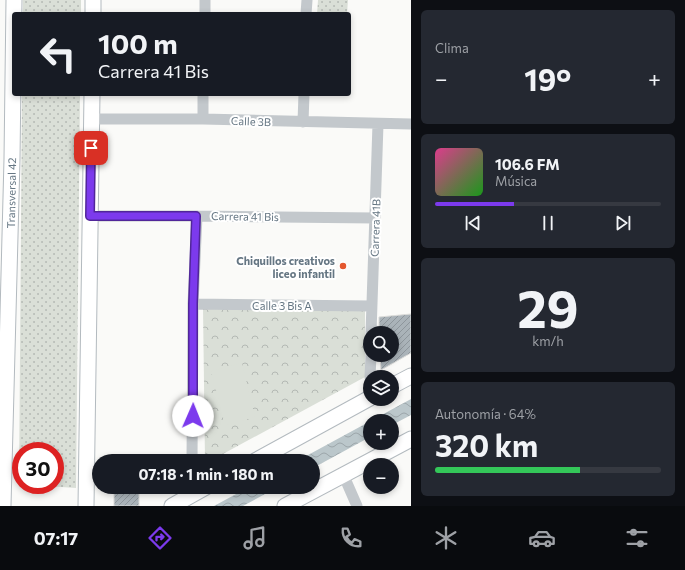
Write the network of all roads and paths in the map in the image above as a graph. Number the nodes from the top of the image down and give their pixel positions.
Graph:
1 (14, 0) edge
2 (93, 0) edge
3 (205, 0) edge
4 (307, 0) edge
5 (14, 12) edge
6 (93, 12) edge
7 (204, 12) edge
8 (306, 12) edge
9 (13, 96) edge
10 (92, 96) edge
11 (203, 96) edge
12 (304, 96) edge
13 (92, 119) junction
14 (203, 120) junction
15 (303, 122) junction
16 (378, 124) junction
17 (411, 124) edge
18 (90, 216) junction
19 (196, 216) junction
20 (375, 218) junction
21 (193, 304) junction
22 (372, 306) junction
23 (371, 326) edge
24 (411, 376) edge
25 (399, 382) edge
26 (363, 402) edge
27 (411, 439) edge
28 (192, 454) edge
29 (267, 454) edge
30 (343, 474) junction
31 (187, 494) edge
32 (4, 506) edge
33 (86, 506) edge
34 (172, 506) edge
35 (284, 506) edge
36 (357, 506) edge

1 - 5 street, Transversal 42
2 - 6 street
3 - 7 street
4 - 8 street
9 - 32 street, Transversal 42
10 - 13 street
11 - 14 street
12 - 15 street
13 - 14 street, Calle 3B
13 - 18 street
14 - 15 street, Calle 3B
15 - 16 street, Calle 3B
16 - 17 street, Calle 3B
16 - 20 street, Carrera 41B
18 - 19 street, Carrera 41 Bis
18 - 33 street
19 - 20 street, Carrera 41 Bis
19 - 21 street
20 - 22 street, Carrera 41B
21 - 22 street, Calle 3 Bis A
21 - 28 street
22 - 23 street, Carrera 41B
24 - 25 street
26 - 29 street
27 - 30 street
30 - 35 street
30 - 36 street
31 - 34 street

